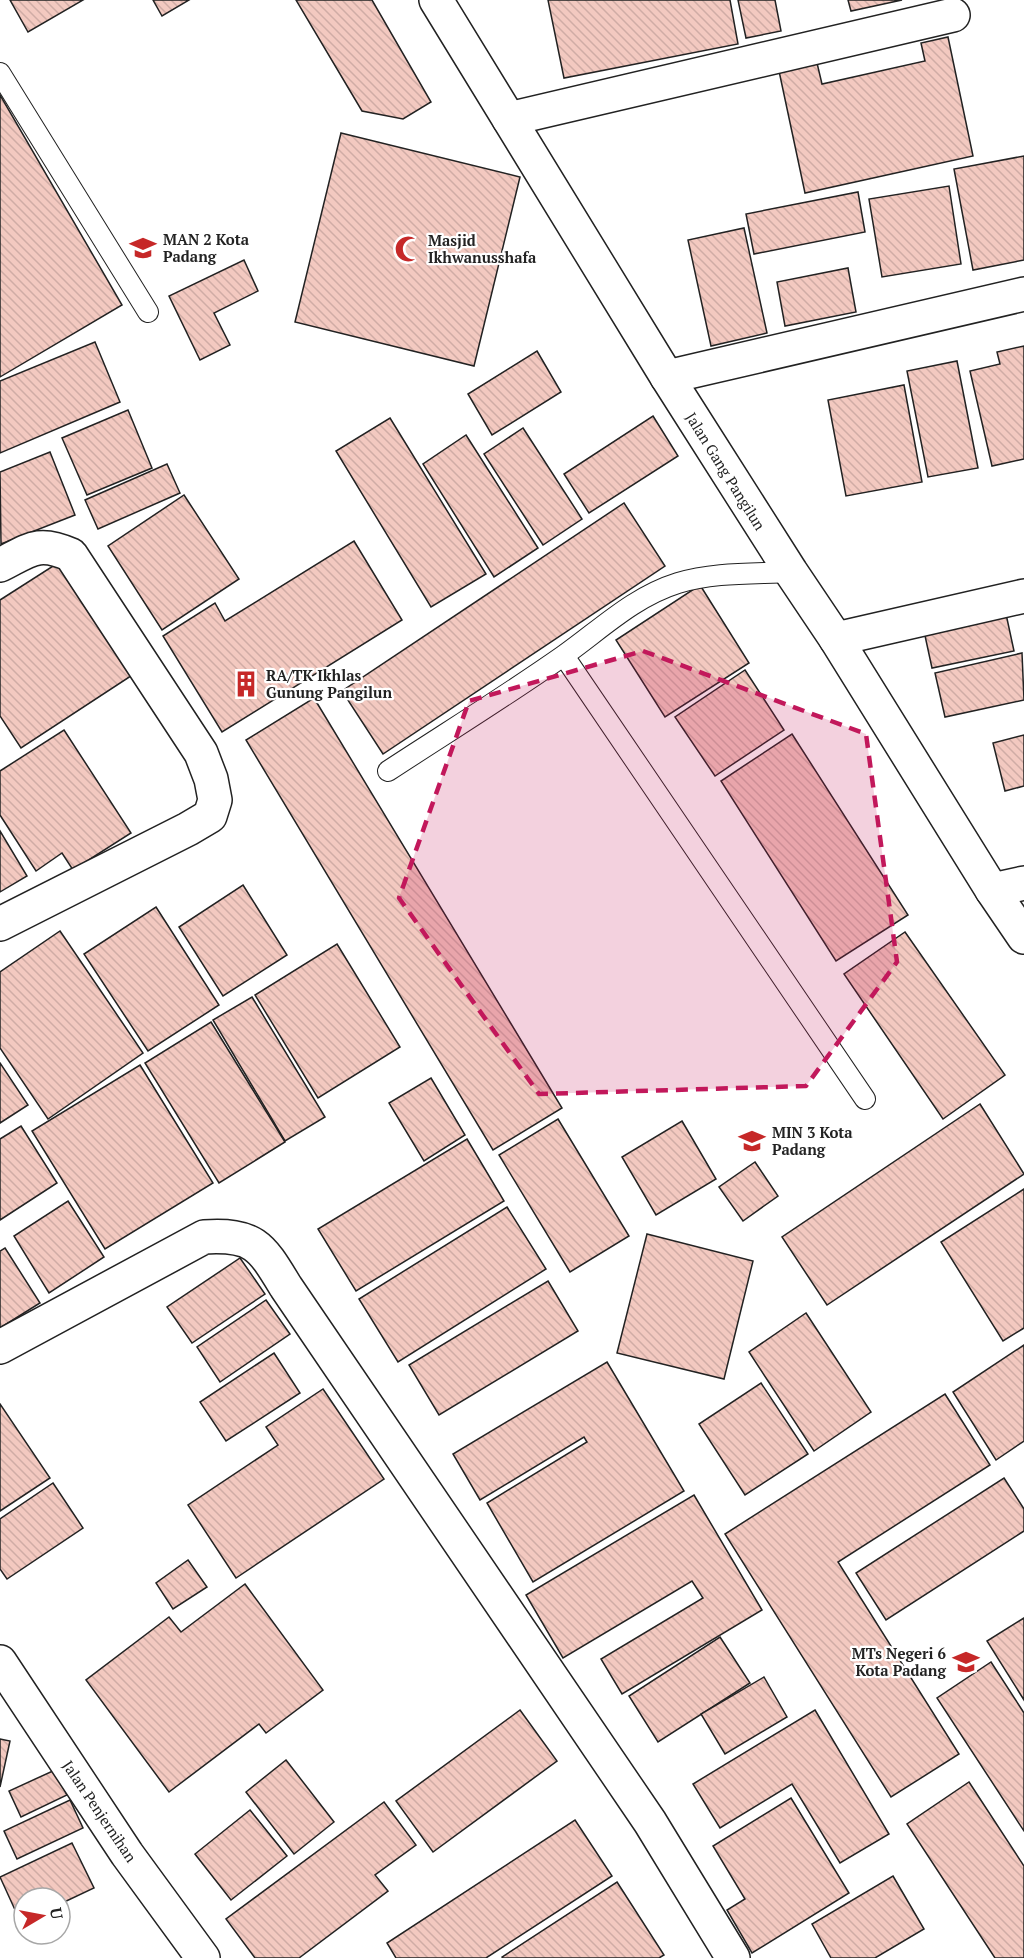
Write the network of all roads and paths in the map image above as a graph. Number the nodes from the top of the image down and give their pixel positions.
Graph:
1 (436, 0) edge
2 (953, 15) dead end
3 (0, 74) edge
4 (509, 119) junction
5 (1024, 294) edge
6 (148, 312) dead end
7 (667, 377) junction
8 (0, 565) edge
9 (791, 572) junction
10 (1024, 596) edge
11 (836, 639) junction
12 (564, 656) junction
13 (388, 771) dead end
14 (1024, 883) edge
15 (992, 890) junction
16 (0, 924) edge
17 (1024, 937) edge
18 (865, 1099) dead end
19 (0, 1347) edge
20 (0, 1662) edge
21 (203, 1958) edge
22 (734, 1958) edge

1 - 4 street, Jalan Gang Pangilun
2 - 4 street
3 - 6 lane
4 - 7 street, Jalan Gang Pangilun
5 - 7 street
7 - 9 street, Jalan Gang Pangilun
8 - 16 street
9 - 11 street, Jalan Gang Pangilun
9 - 12 lane
10 - 11 street
11 - 15 street, Jalan Gang Pangilun
12 - 13 lane
12 - 18 lane
14 - 15 street
15 - 17 street, Jalan Gang Pangilun
19 - 22 street
20 - 21 street, Jalan Penjernihan

